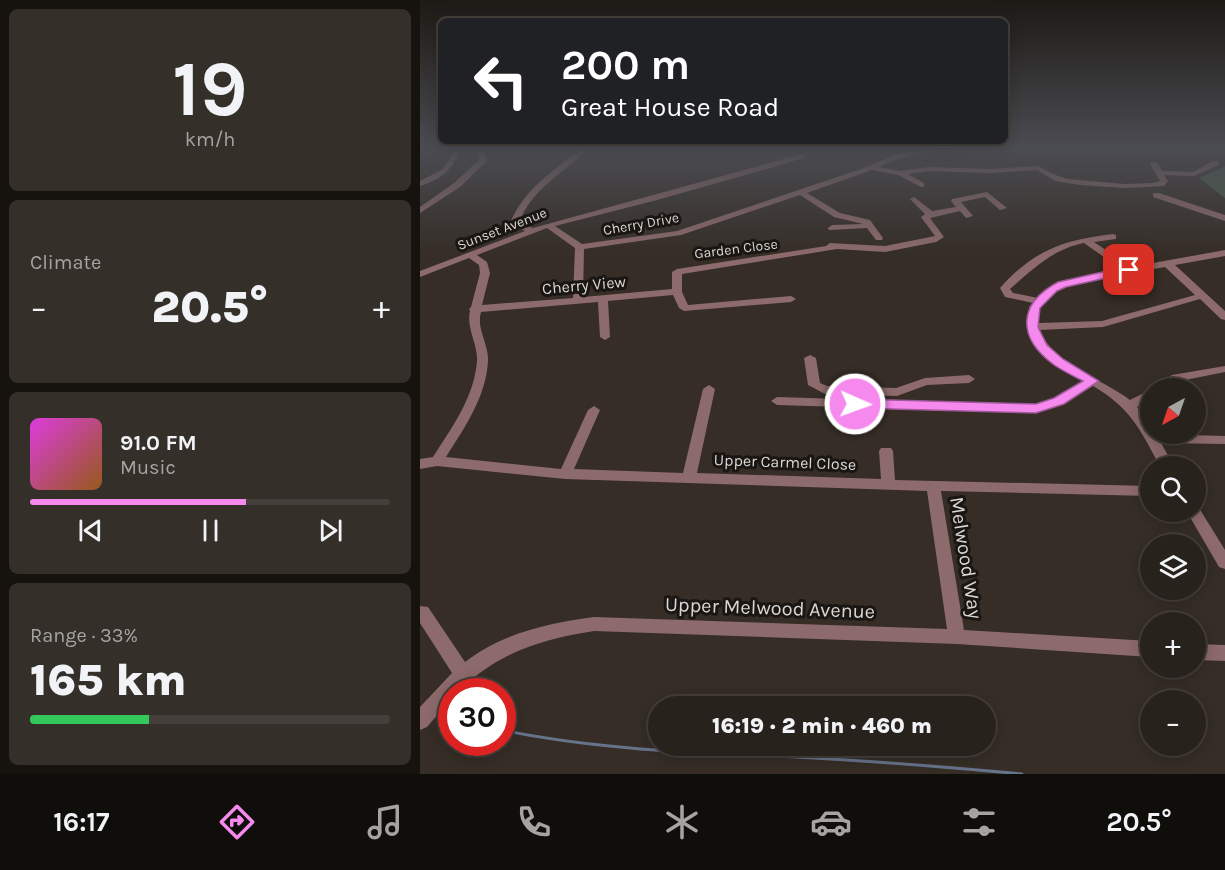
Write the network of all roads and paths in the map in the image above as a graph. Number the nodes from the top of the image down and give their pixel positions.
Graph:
1 (459, 183) edge
2 (543, 183) edge
3 (706, 183) edge
4 (827, 183) edge
5 (1121, 183) edge
6 (1159, 183) edge
7 (801, 192) junction
8 (1156, 195) dead end
9 (914, 199) dead end
10 (961, 208) junction
11 (1003, 208) dead end
12 (420, 212) edge
13 (930, 214) junction
14 (969, 216) dead end
15 (1225, 218) edge
16 (548, 225) junction
17 (869, 225) junction
18 (832, 228) dead end
19 (532, 231) junction
20 (1113, 237) dead end
21 (879, 238) dead end
22 (1085, 240) junction
23 (580, 247) junction
24 (1225, 253) edge
25 (470, 255) junction
26 (1168, 264) junction
27 (1129, 270) junction
28 (420, 274) edge
29 (677, 292) junction
30 (1202, 296) junction
31 (603, 298) junction
32 (791, 299) dead end
33 (578, 300) junction
34 (1040, 301) junction
35 (474, 309) junction
36 (1225, 317) edge
37 (1032, 327) junction
38 (605, 337) dead end
39 (810, 358) dead end
40 (1225, 369) edge
41 (1176, 378) edge
42 (969, 379) dead end
43 (1092, 381) junction
44 (709, 389) dead end
45 (855, 398) junction
46 (1140, 400) edge
47 (777, 401) dead end
48 (1129, 406) junction
49 (594, 410) dead end
50 (1140, 422) edge
51 (1206, 440) edge
52 (1225, 440) edge
53 (886, 451) dead end
54 (437, 461) junction
55 (420, 464) edge
56 (566, 474) junction
57 (689, 478) junction
58 (888, 483) junction
59 (933, 486) junction
60 (1140, 491) edge
61 (1200, 522) edge
62 (1225, 563) edge
63 (422, 612) dead end
64 (957, 637) junction
65 (1140, 648) edge
66 (1206, 652) edge
67 (1225, 653) edge
68 (462, 673) junction
69 (420, 721) edge

1 - 12 street
2 - 19 street
3 - 16 street, Sunset Avenue
4 - 7 street, Cherry Drive
5 - 6 street
7 - 17 street
7 - 23 street, Cherry Drive
8 - 15 street
9 - 13 street
10 - 11 street
10 - 13 street
10 - 14 street
13 - 29 street, Garden Close
16 - 19 street, Sunset Avenue
16 - 23 street
17 - 18 street
17 - 21 street
19 - 25 street, Sunset Avenue
20 - 22 street
22 - 27 street
22 - 34 street
23 - 33 street
24 - 26 street
25 - 28 street, Sunset Avenue
25 - 35 street
26 - 27 street
26 - 30 street
27 - 34 street
29 - 31 street, Cherry View
29 - 32 street
30 - 36 street
30 - 37 street
31 - 33 street, Cherry View
31 - 38 street
33 - 35 street, Cherry View
34 - 37 street
35 - 54 street
37 - 43 street
39 - 45 street
40 - 41 street
42 - 45 street
43 - 45 street
43 - 48 street
44 - 57 street
45 - 47 street
46 - 48 street
48 - 50 street
49 - 56 street
51 - 52 street
53 - 58 street
54 - 55 street, Upper Carmel Close
54 - 56 street, Upper Carmel Close
56 - 57 street, Upper Carmel Close
57 - 58 street, Upper Carmel Close
58 - 59 street, Upper Carmel Close
59 - 60 street, Upper Carmel Close
59 - 64 street, Melwood Way
61 - 62 street
63 - 68 street
64 - 65 street, Upper Melwood Avenue
64 - 68 street, Upper Melwood Avenue
66 - 67 street
68 - 69 street, Upper Melwood Avenue

